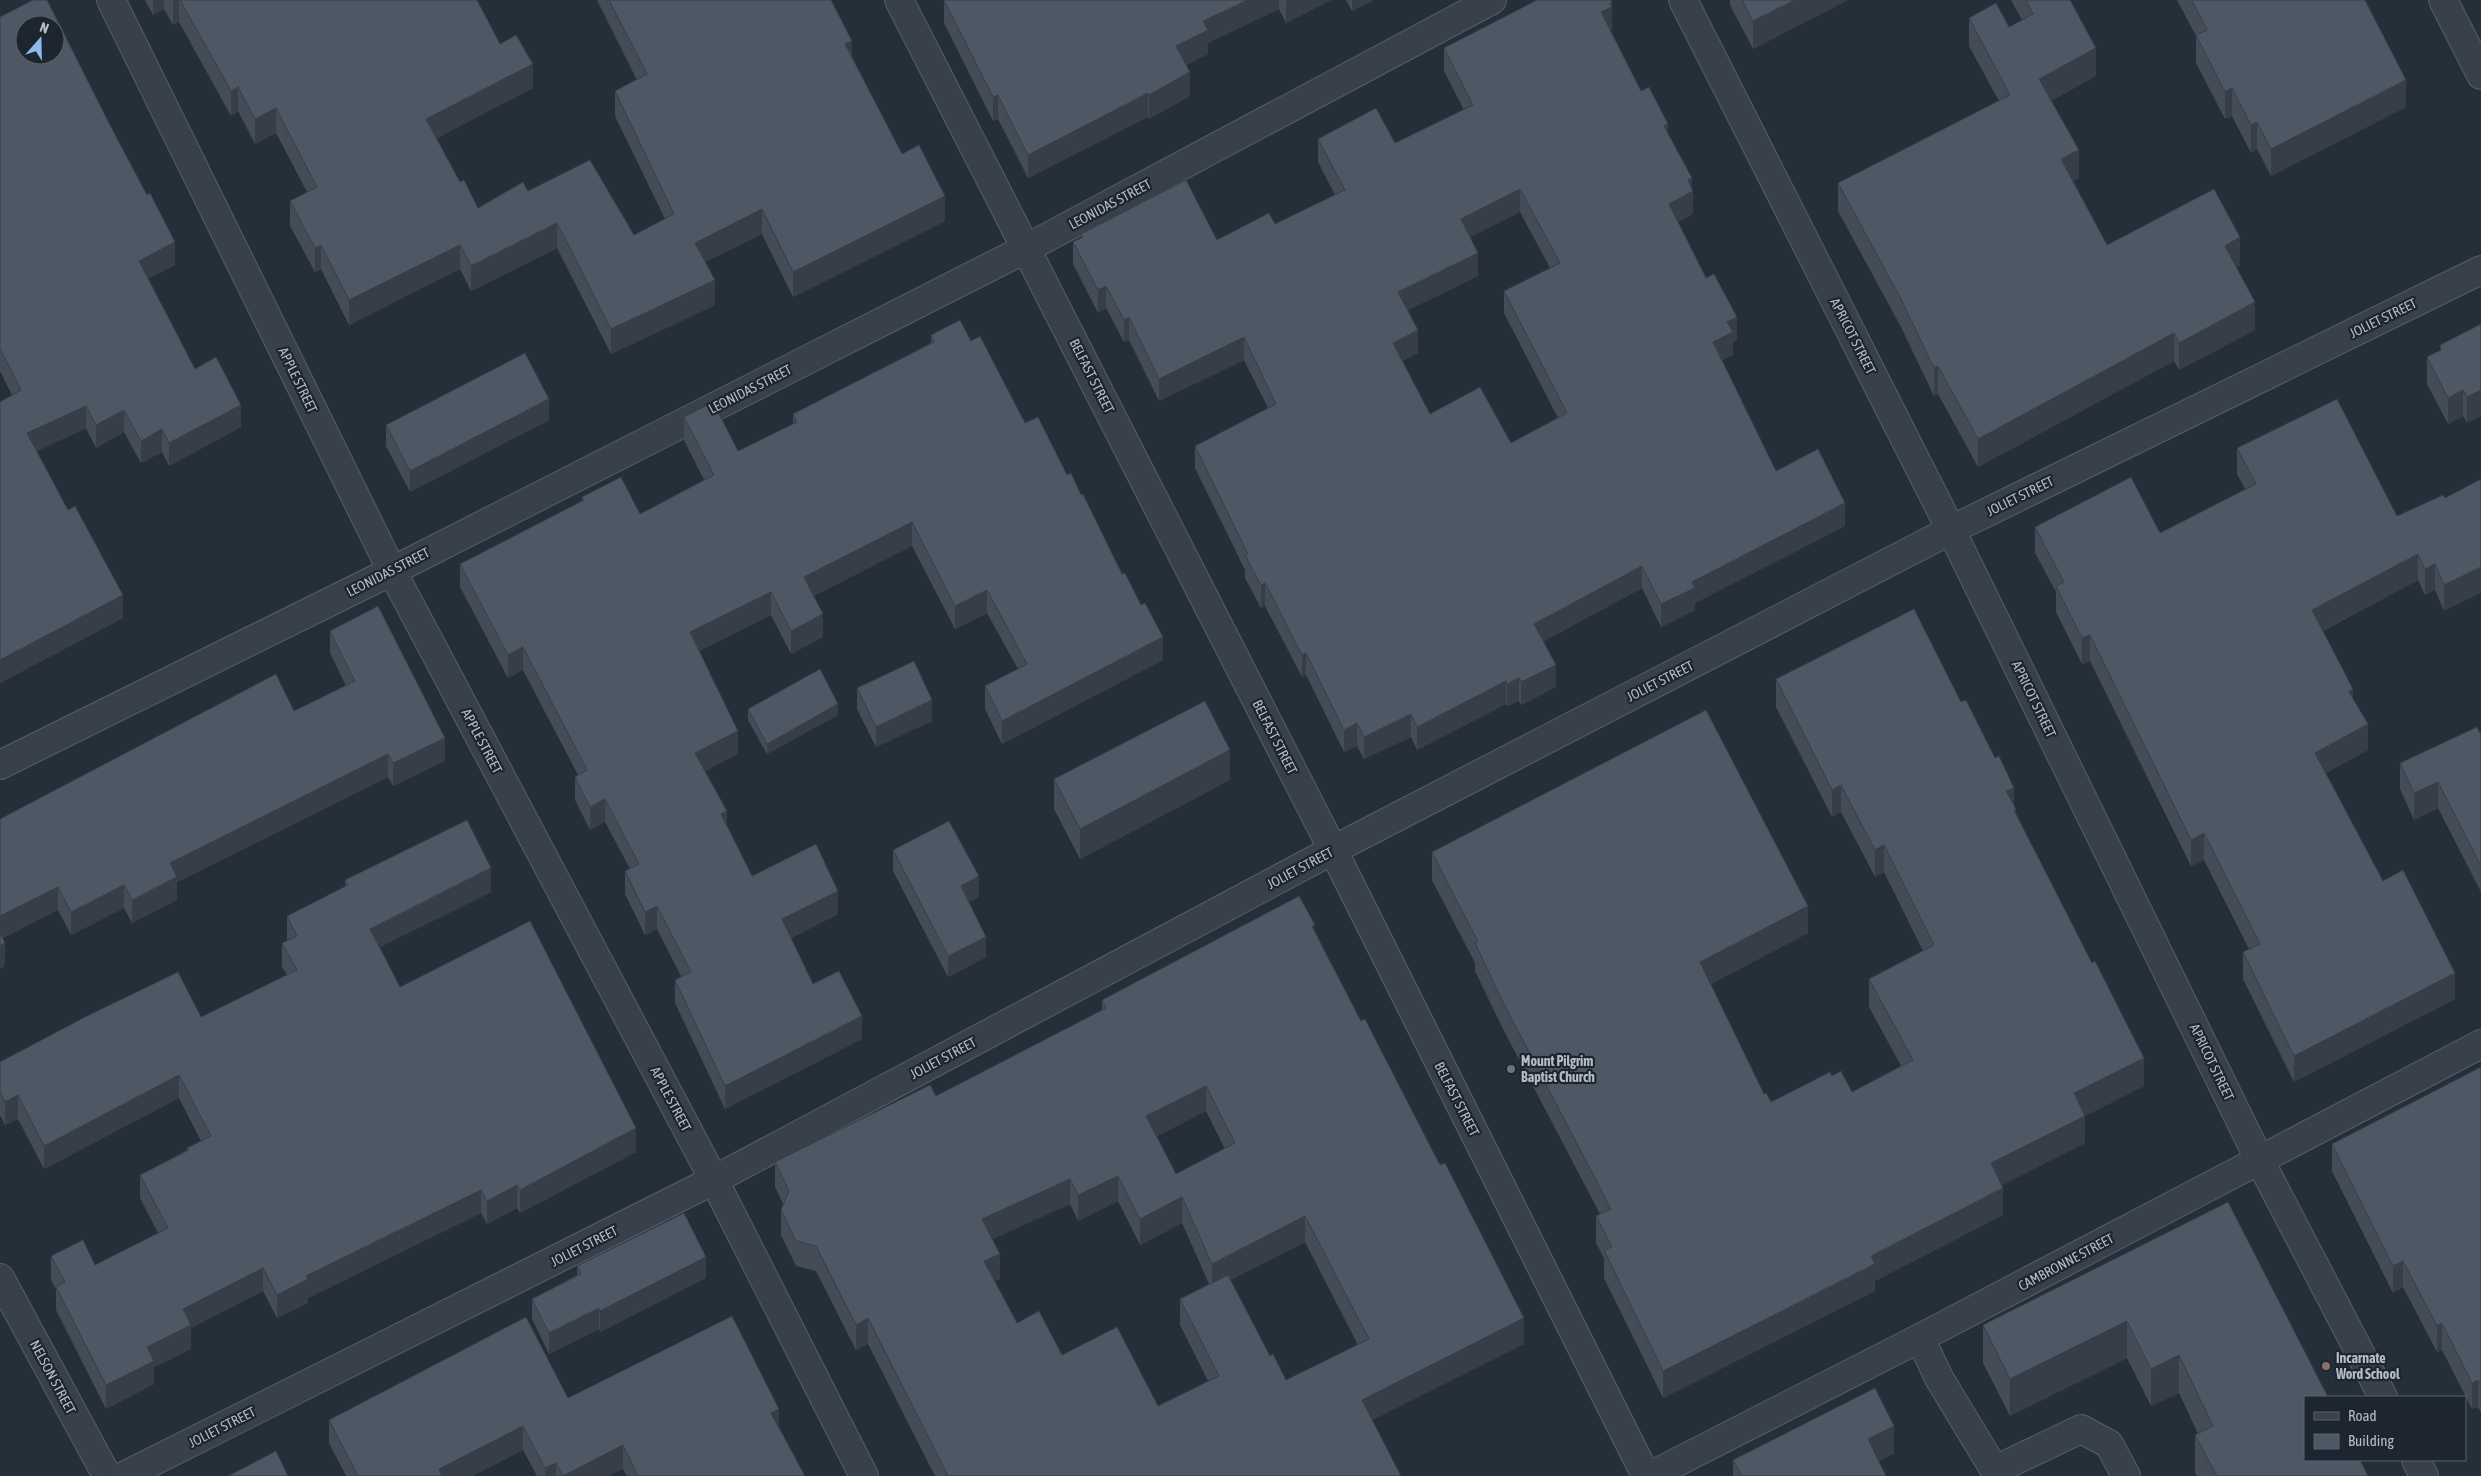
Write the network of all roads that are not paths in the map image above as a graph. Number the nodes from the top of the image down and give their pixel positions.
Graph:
1 (112, 0) edge
2 (899, 0) edge
3 (1492, 0) edge
4 (1684, 0) edge
5 (2444, 0) edge
6 (2481, 75) edge
7 (1027, 248) junction
8 (2481, 270) edge
9 (1951, 530) junction
10 (392, 571) junction
11 (0, 765) edge
12 (1333, 850) junction
13 (2481, 1044) edge
14 (2260, 1160) junction
15 (714, 1180) junction
16 (0, 1278) edge
17 (1920, 1338) junction
18 (2382, 1396) edge
19 (2416, 1461) edge
20 (1997, 1473) edge
21 (107, 1476) edge
22 (124, 1476) edge
23 (864, 1476) edge
24 (1646, 1476) edge
25 (1650, 1476) edge
26 (2126, 1476) edge
27 (2424, 1476) edge

1 - 10 street, APPLE STREET
2 - 7 street, BELFAST STREET
3 - 7 street, LEONIDAS STREET
4 - 9 street, APRICOT STREET
5 - 6 street
7 - 10 street, LEONIDAS STREET
7 - 12 street, BELFAST STREET
8 - 9 street, JOLIET STREET
9 - 12 street, JOLIET STREET
9 - 14 street, APRICOT STREET
10 - 11 street, LEONIDAS STREET
10 - 15 street, APPLE STREET
12 - 15 street, JOLIET STREET
12 - 24 street, BELFAST STREET
13 - 14 street, CAMBRONNE STREET
14 - 17 street, CAMBRONNE STREET
14 - 18 street, APRICOT STREET
15 - 22 street, JOLIET STREET
15 - 23 street, APPLE STREET
16 - 21 street, NELSON STREET
17 - 20 street
17 - 25 street, CAMBRONNE STREET
19 - 27 street
20 - 26 street

